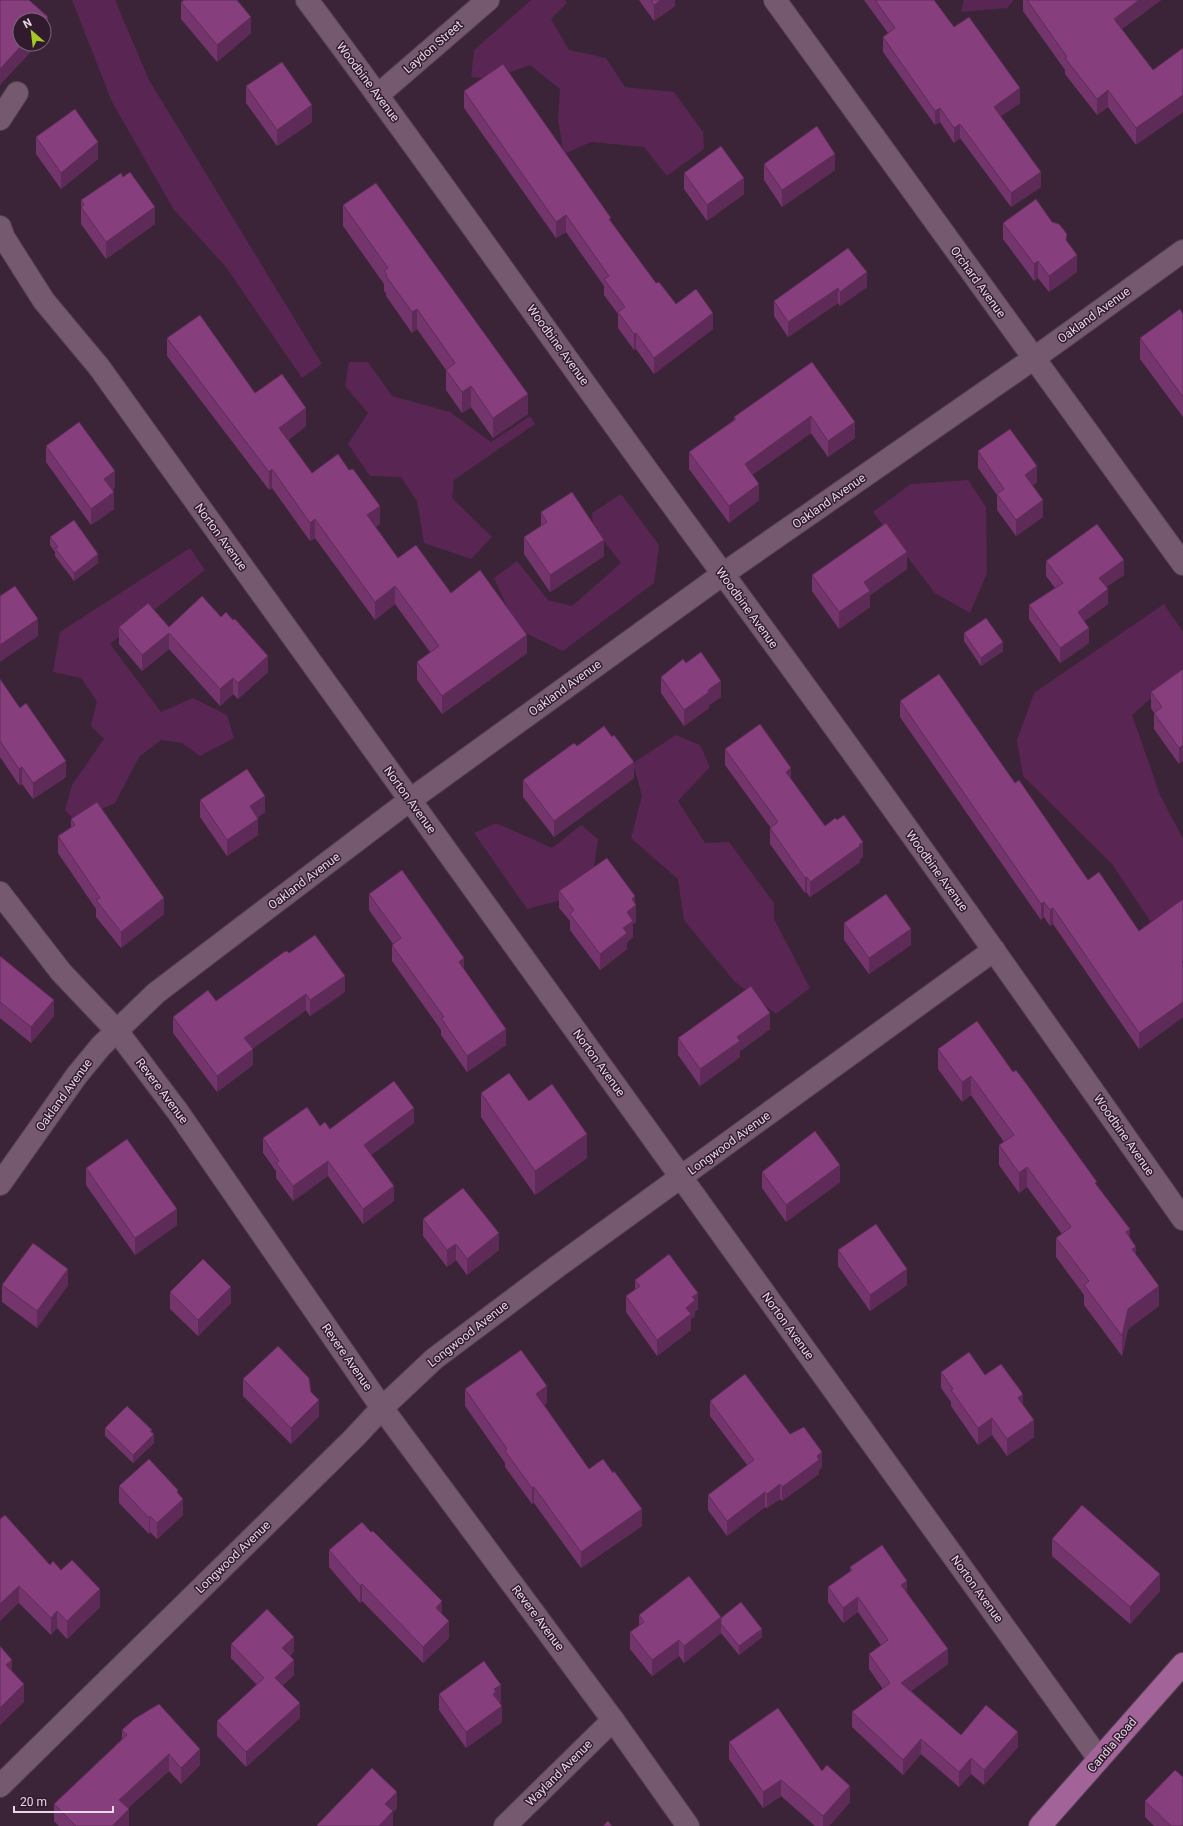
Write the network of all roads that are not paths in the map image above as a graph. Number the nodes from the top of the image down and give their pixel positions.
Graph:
1 (307, 0) edge
2 (488, 0) edge
3 (775, 0) edge
4 (17, 93) dead end
5 (378, 95) junction
6 (0, 119) edge
7 (0, 227) edge
8 (1183, 251) edge
9 (1033, 359) junction
10 (1183, 564) edge
11 (723, 574) junction
12 (410, 800) junction
13 (0, 892) edge
14 (994, 950) junction
15 (116, 1030) junction
16 (682, 1178) junction
17 (0, 1184) edge
18 (1183, 1219) edge
19 (382, 1408) junction
20 (1183, 1664) edge
21 (613, 1720) junction
22 (1099, 1759) junction
23 (0, 1786) edge
24 (506, 1826) edge
25 (688, 1826) edge
26 (1040, 1826) edge

1 - 5 street, Woodbine Avenue
2 - 5 street, Laydon Street
3 - 9 street, Orchard Avenue
4 - 6 street
5 - 11 street, Woodbine Avenue
7 - 12 street, Norton Avenue
8 - 9 street, Oakland Avenue
9 - 10 street, Orchard Avenue
9 - 11 street, Oakland Avenue
11 - 12 street, Oakland Avenue
11 - 14 street, Woodbine Avenue
12 - 15 street, Oakland Avenue
12 - 16 street, Norton Avenue
13 - 15 street, Revere Avenue
14 - 16 street, Longwood Avenue
14 - 18 street, Woodbine Avenue
15 - 17 street, Oakland Avenue
15 - 19 street, Revere Avenue
16 - 19 street, Longwood Avenue
16 - 22 street, Norton Avenue
19 - 21 street, Revere Avenue
19 - 23 street, Longwood Avenue
20 - 22 main road, Candia Road
21 - 24 street, Wayland Avenue
21 - 25 street, Revere Avenue
22 - 26 main road, Candia Road

